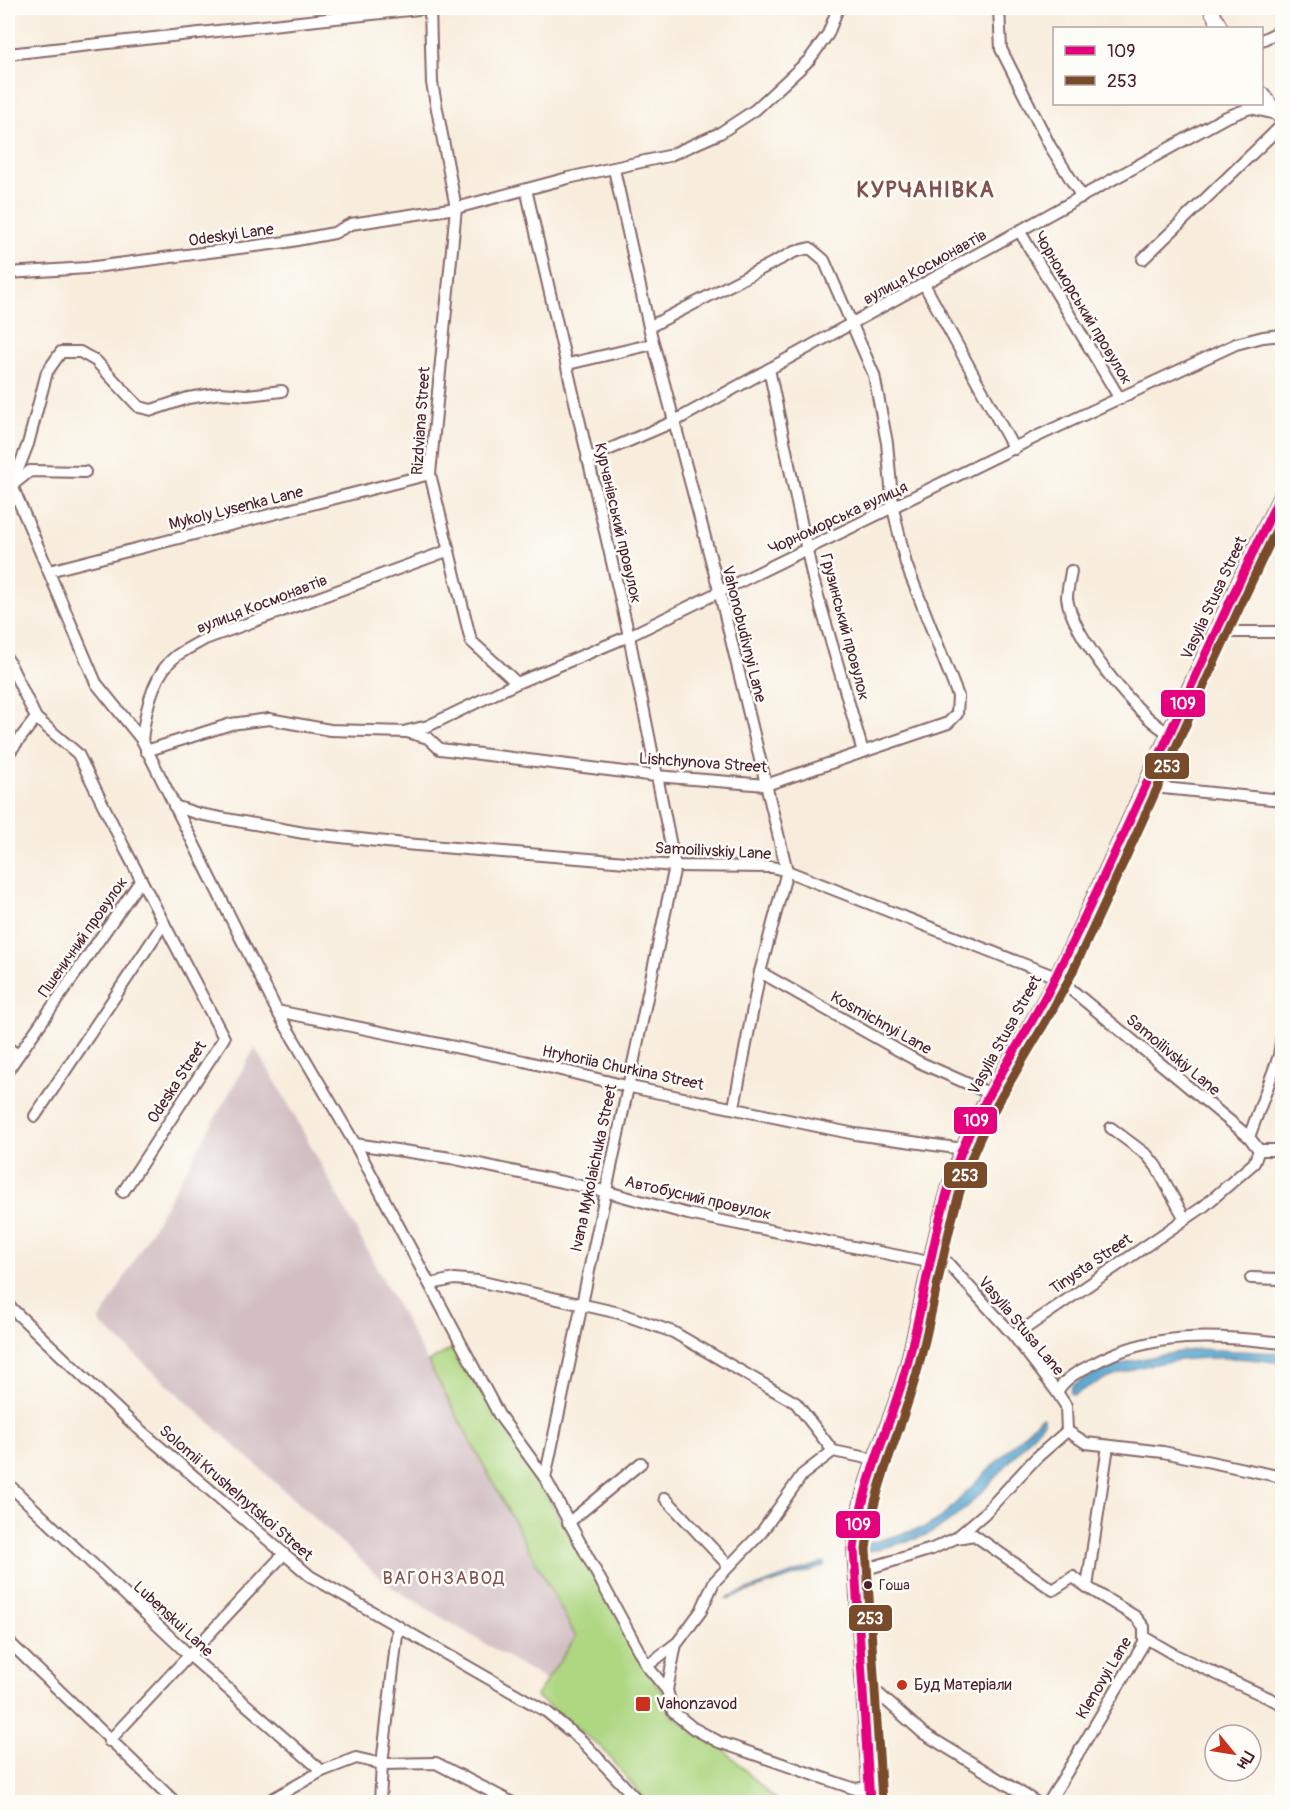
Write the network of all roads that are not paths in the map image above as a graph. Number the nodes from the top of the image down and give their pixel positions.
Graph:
1 (428, 8) edge
2 (838, 8) edge
3 (999, 8) edge
4 (1210, 8) edge
5 (1220, 27) edge
6 (1282, 30) edge
7 (1263, 40) edge
8 (8, 54) edge
9 (1263, 95) edge
10 (1280, 120) edge
11 (614, 169) junction
12 (526, 189) junction
13 (1082, 197) junction
14 (456, 208) junction
15 (1020, 232) junction
16 (1143, 259) dead end
17 (8, 273) edge
18 (924, 284) junction
19 (853, 323) junction
20 (649, 327) junction
21 (1282, 335) edge
22 (653, 344) junction
23 (568, 364) junction
24 (769, 369) junction
25 (282, 392) dead end
26 (1120, 399) junction
27 (673, 422) junction
28 (1014, 449) junction
29 (588, 459) junction
30 (86, 472) dead end
31 (430, 474) junction
32 (10, 480) edge
33 (1282, 492) edge
34 (893, 508) junction
35 (809, 549) junction
36 (447, 551) junction
37 (1071, 570) dead end
38 (49, 571) junction
39 (719, 590) junction
40 (1217, 632) junction
41 (1282, 632) edge
42 (629, 636) junction
43 (8, 660) edge
44 (517, 683) junction
45 (36, 718) junction
46 (407, 732) junction
47 (1169, 733) junction
48 (144, 745) junction
49 (863, 752) junction
50 (8, 754) edge
51 (656, 776) junction
52 (766, 785) junction
53 (1144, 786) junction
54 (1282, 800) edge
55 (174, 806) junction
56 (675, 866) junction
57 (787, 871) junction
58 (141, 880) junction
59 (164, 923) junction
60 (760, 972) junction
61 (1056, 977) junction
62 (277, 1011) junction
63 (1282, 1035) edge
64 (8, 1048) edge
65 (18, 1055) junction
66 (8, 1070) edge
67 (626, 1086) junction
68 (991, 1094) junction
69 (734, 1107) junction
70 (34, 1116) dead end
71 (1111, 1128) dead end
72 (1249, 1137) junction
73 (355, 1144) junction
74 (963, 1149) junction
75 (1259, 1150) junction
76 (1282, 1150) edge
77 (123, 1191) dead end
78 (604, 1191) junction
79 (1185, 1219) junction
80 (930, 1256) junction
81 (1251, 1278) dead end
82 (1282, 1279) edge
83 (431, 1284) junction
84 (8, 1305) edge
85 (581, 1305) junction
86 (1014, 1336) junction
87 (1282, 1343) edge
88 (1057, 1392) junction
89 (1067, 1431) junction
90 (1108, 1446) junction
91 (833, 1451) junction
92 (872, 1459) junction
93 (641, 1463) dead end
94 (1282, 1477) edge
95 (545, 1478) junction
96 (8, 1484) edge
97 (665, 1498) dead end
98 (568, 1523) junction
99 (956, 1538) junction
100 (283, 1555) junction
101 (729, 1566) junction
102 (855, 1569) junction
103 (1087, 1587) junction
104 (398, 1626) junction
105 (1144, 1637) junction
106 (8, 1641) edge
107 (676, 1644) junction
108 (188, 1654) junction
109 (647, 1666) junction
110 (864, 1681) junction
111 (667, 1690) junction
112 (1282, 1704) edge
113 (109, 1741) junction
114 (382, 1764) junction
115 (322, 1771) junction
116 (870, 1787) junction
117 (175, 1803) edge
118 (267, 1803) edge
119 (380, 1803) edge
120 (511, 1803) edge
121 (639, 1803) edge
122 (870, 1803) edge
123 (1036, 1803) edge
124 (1049, 1803) edge

1 - 8 street
1 - 14 street, Rizdviana Street
2 - 11 street
3 - 13 street
4 - 5 main road
6 - 7 street
9 - 10 main road
10 - 13 street, вулиця Космонавтів
10 - 16 street
11 - 12 street
11 - 20 street, Vahonobudivnyi Lane
12 - 14 street
12 - 23 street, Курчанівський провулок
13 - 15 street, вулиця Космонавтів
14 - 17 street, Odeskyi Lane
14 - 31 street, Rizdviana Street
15 - 18 street, вулиця Космонавтів
15 - 26 street, Чорноморський провулок
18 - 19 street, вулиця Космонавтів
18 - 28 street
19 - 20 street, Lishchynova Street
19 - 24 street, вулиця Космонавтів
19 - 34 street, Lishchynova Street
20 - 22 street, Vahonobudivnyi Lane
21 - 26 street, Чорноморська вулиця
22 - 23 street
22 - 27 street, Vahonobudivnyi Lane
23 - 29 street, Курчанівський провулок
24 - 27 street, вулиця Космонавтів
24 - 35 street, Грузинський провулок
25 - 32 street
26 - 28 street, Чорноморська вулиця
27 - 29 street, вулиця Космонавтів
27 - 39 street, Vahonobudivnyi Lane
28 - 34 street, Чорноморська вулиця
29 - 42 street, Курчанівський провулок
30 - 32 street
31 - 36 street, Rizdviana Street
31 - 38 street, Mykoly Lysenka Lane
32 - 38 street
33 - 40 main road, Vasylia Stusa Street
34 - 35 street, Чорноморська вулиця
34 - 49 street, Lishchynova Street
35 - 39 street, Чорноморська вулиця
35 - 49 street, Грузинський провулок
36 - 44 street, Rizdviana Street
36 - 48 street, вулиця Космонавтів
37 - 47 street
38 - 48 street
39 - 42 street, Чорноморська вулиця
39 - 52 street, Vahonobudivnyi Lane
40 - 41 street
40 - 47 main road, Vasylia Stusa Street
42 - 44 street, Чорноморська вулиця
42 - 51 street, Курчанівський провулок
43 - 45 street, Odeska Street
44 - 46 street, Чорноморська вулиця
45 - 50 street
45 - 58 street, Odeska Street
46 - 48 street, Lishchynova Street
46 - 51 street, Lishchynova Street
47 - 53 main road, Vasylia Stusa Street
48 - 55 street
49 - 52 street, Lishchynova Street
51 - 52 street, Lishchynova Street
51 - 56 street, Курчанівський провулок
52 - 57 street, Vahonobudivnyi Lane
53 - 54 street
53 - 61 main road, Vasylia Stusa Street
55 - 56 street, Samoilivskiy Lane
55 - 62 street
56 - 57 street, Samoilivskiy Lane
56 - 67 street, Ivana Mykolaichuka Street
57 - 60 street, Vahonobudivnyi Lane
57 - 61 street, Samoilivskiy Lane
58 - 59 street, Odeska Street
58 - 65 street, Пшеничний провулок
59 - 70 street
59 - 77 street, Odeska Street
60 - 68 street, Kosmichnyi Lane
60 - 69 street, Vahonobudivnyi Lane
61 - 68 main road, Vasylia Stusa Street
61 - 72 street, Samoilivskiy Lane
62 - 67 street, Hryhoriia Churkina Street
62 - 73 street
63 - 72 street
64 - 65 street
65 - 66 street, Пшеничний провулок
67 - 69 street, Hryhoriia Churkina Street
67 - 78 street, Ivana Mykolaichuka Street
68 - 74 main road, Vasylia Stusa Street
69 - 74 street, Hryhoriia Churkina Street
71 - 79 street
72 - 75 street
73 - 78 street, Автобусний провулок
73 - 83 street
74 - 80 main road, Vasylia Stusa Street
75 - 76 street
75 - 79 street, Tinysta Street
78 - 80 street, Автобусний провулок
78 - 85 street, Ivana Mykolaichuka Street
79 - 86 street, Tinysta Street
80 - 86 street, Vasylia Stusa Lane
80 - 92 main road, Vasylia Stusa Street
81 - 82 street
83 - 85 street
83 - 95 street
84 - 100 street, Solomii Krushelnytskoi Street
85 - 91 street
85 - 95 street, Ivana Mykolaichuka Street
86 - 88 street, Vasylia Stusa Lane
87 - 88 street
88 - 89 street, Vasylia Stusa Lane
89 - 90 street
89 - 99 street
90 - 94 street
90 - 103 street
91 - 92 street
91 - 101 street
92 - 102 main road, Vasylia Stusa Street
93 - 98 street
95 - 98 street
96 - 108 street, Lubenskui Lane
97 - 101 street
98 - 109 street
99 - 102 street
99 - 103 street
100 - 104 street, Solomii Krushelnytskoi Street
100 - 108 street
101 - 107 street
102 - 110 main road, Vasylia Stusa Street
103 - 105 street, Klenovyi Lane
104 - 114 street
104 - 121 street, Solomii Krushelnytskoi Street
105 - 112 street
105 - 124 street, Klenovyi Lane
106 - 113 street
107 - 109 street
107 - 111 street
108 - 113 street
108 - 115 street, Lubenskui Lane
109 - 111 street
110 - 116 main road, Vasylia Stusa Street
110 - 123 street
111 - 116 street
113 - 117 street
114 - 115 street
114 - 119 street
114 - 120 street
115 - 118 street
116 - 122 main road, Vasylia Stusa Street

